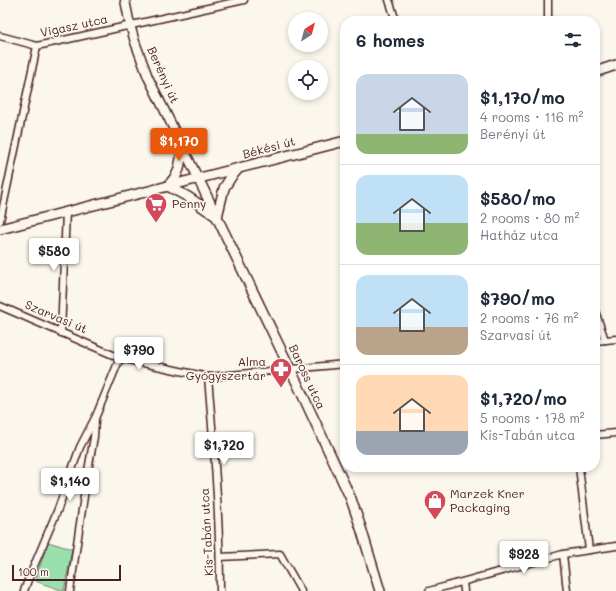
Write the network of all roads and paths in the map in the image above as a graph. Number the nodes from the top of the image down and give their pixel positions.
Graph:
1 (125, 0) edge
2 (244, 0) edge
3 (389, 0) edge
4 (548, 0) edge
5 (394, 16) edge
6 (548, 16) edge
7 (130, 25) junction
8 (0, 36) edge
9 (37, 46) junction
10 (616, 65) edge
11 (600, 70) edge
12 (340, 142) edge
13 (183, 147) junction
14 (238, 169) junction
15 (198, 178) junction
16 (168, 186) junction
17 (66, 212) junction
18 (217, 217) junction
19 (0, 221) edge
20 (0, 229) edge
21 (0, 306) edge
22 (600, 326) edge
23 (61, 333) junction
24 (600, 340) edge
25 (605, 340) junction
26 (616, 340) edge
27 (120, 358) junction
28 (340, 364) edge
29 (291, 369) junction
30 (208, 377) junction
31 (96, 416) junction
32 (616, 433) edge
33 (600, 435) edge
34 (580, 472) edge
35 (68, 482) junction
36 (85, 488) junction
37 (616, 546) edge
38 (589, 550) junction
39 (563, 554) junction
40 (220, 557) junction
41 (463, 582) junction
42 (24, 591) edge
43 (70, 591) edge
44 (220, 591) edge
45 (300, 591) edge
46 (380, 591) edge
47 (429, 591) edge
48 (464, 591) edge
49 (567, 591) edge

1 - 7 street, Berényi út
2 - 7 street, Vigasz utca
3 - 5 street
4 - 6 street
7 - 9 street, Vigasz utca
7 - 13 street, Berényi út
8 - 9 street, Vigasz utca
9 - 19 street
10 - 11 main road
12 - 14 main road, Békési út
13 - 15 street, Berényi út
13 - 16 main road
14 - 15 main road, Békési út
14 - 18 main road
15 - 16 main road
15 - 18 main road, Baross utca
16 - 17 main road
16 - 18 main road
17 - 20 main road
17 - 23 street
18 - 29 main road, Baross utca
21 - 23 street, Szarvasi út
22 - 25 street
23 - 27 street, Szarvasi út
24 - 25 street
25 - 26 street
27 - 30 street, Szarvasi út
27 - 31 street
28 - 29 street, Szarvasi út
29 - 30 street, Szarvasi út
29 - 46 main road, Baross utca
30 - 40 street, Kis-Tabán utca
31 - 35 street
31 - 36 street
32 - 33 street
34 - 38 street
35 - 36 street
35 - 42 street
36 - 43 street
37 - 38 street
38 - 39 street
39 - 41 street
39 - 49 street
40 - 44 street, Kis-Tabán utca
40 - 45 street
41 - 47 street
41 - 48 street

